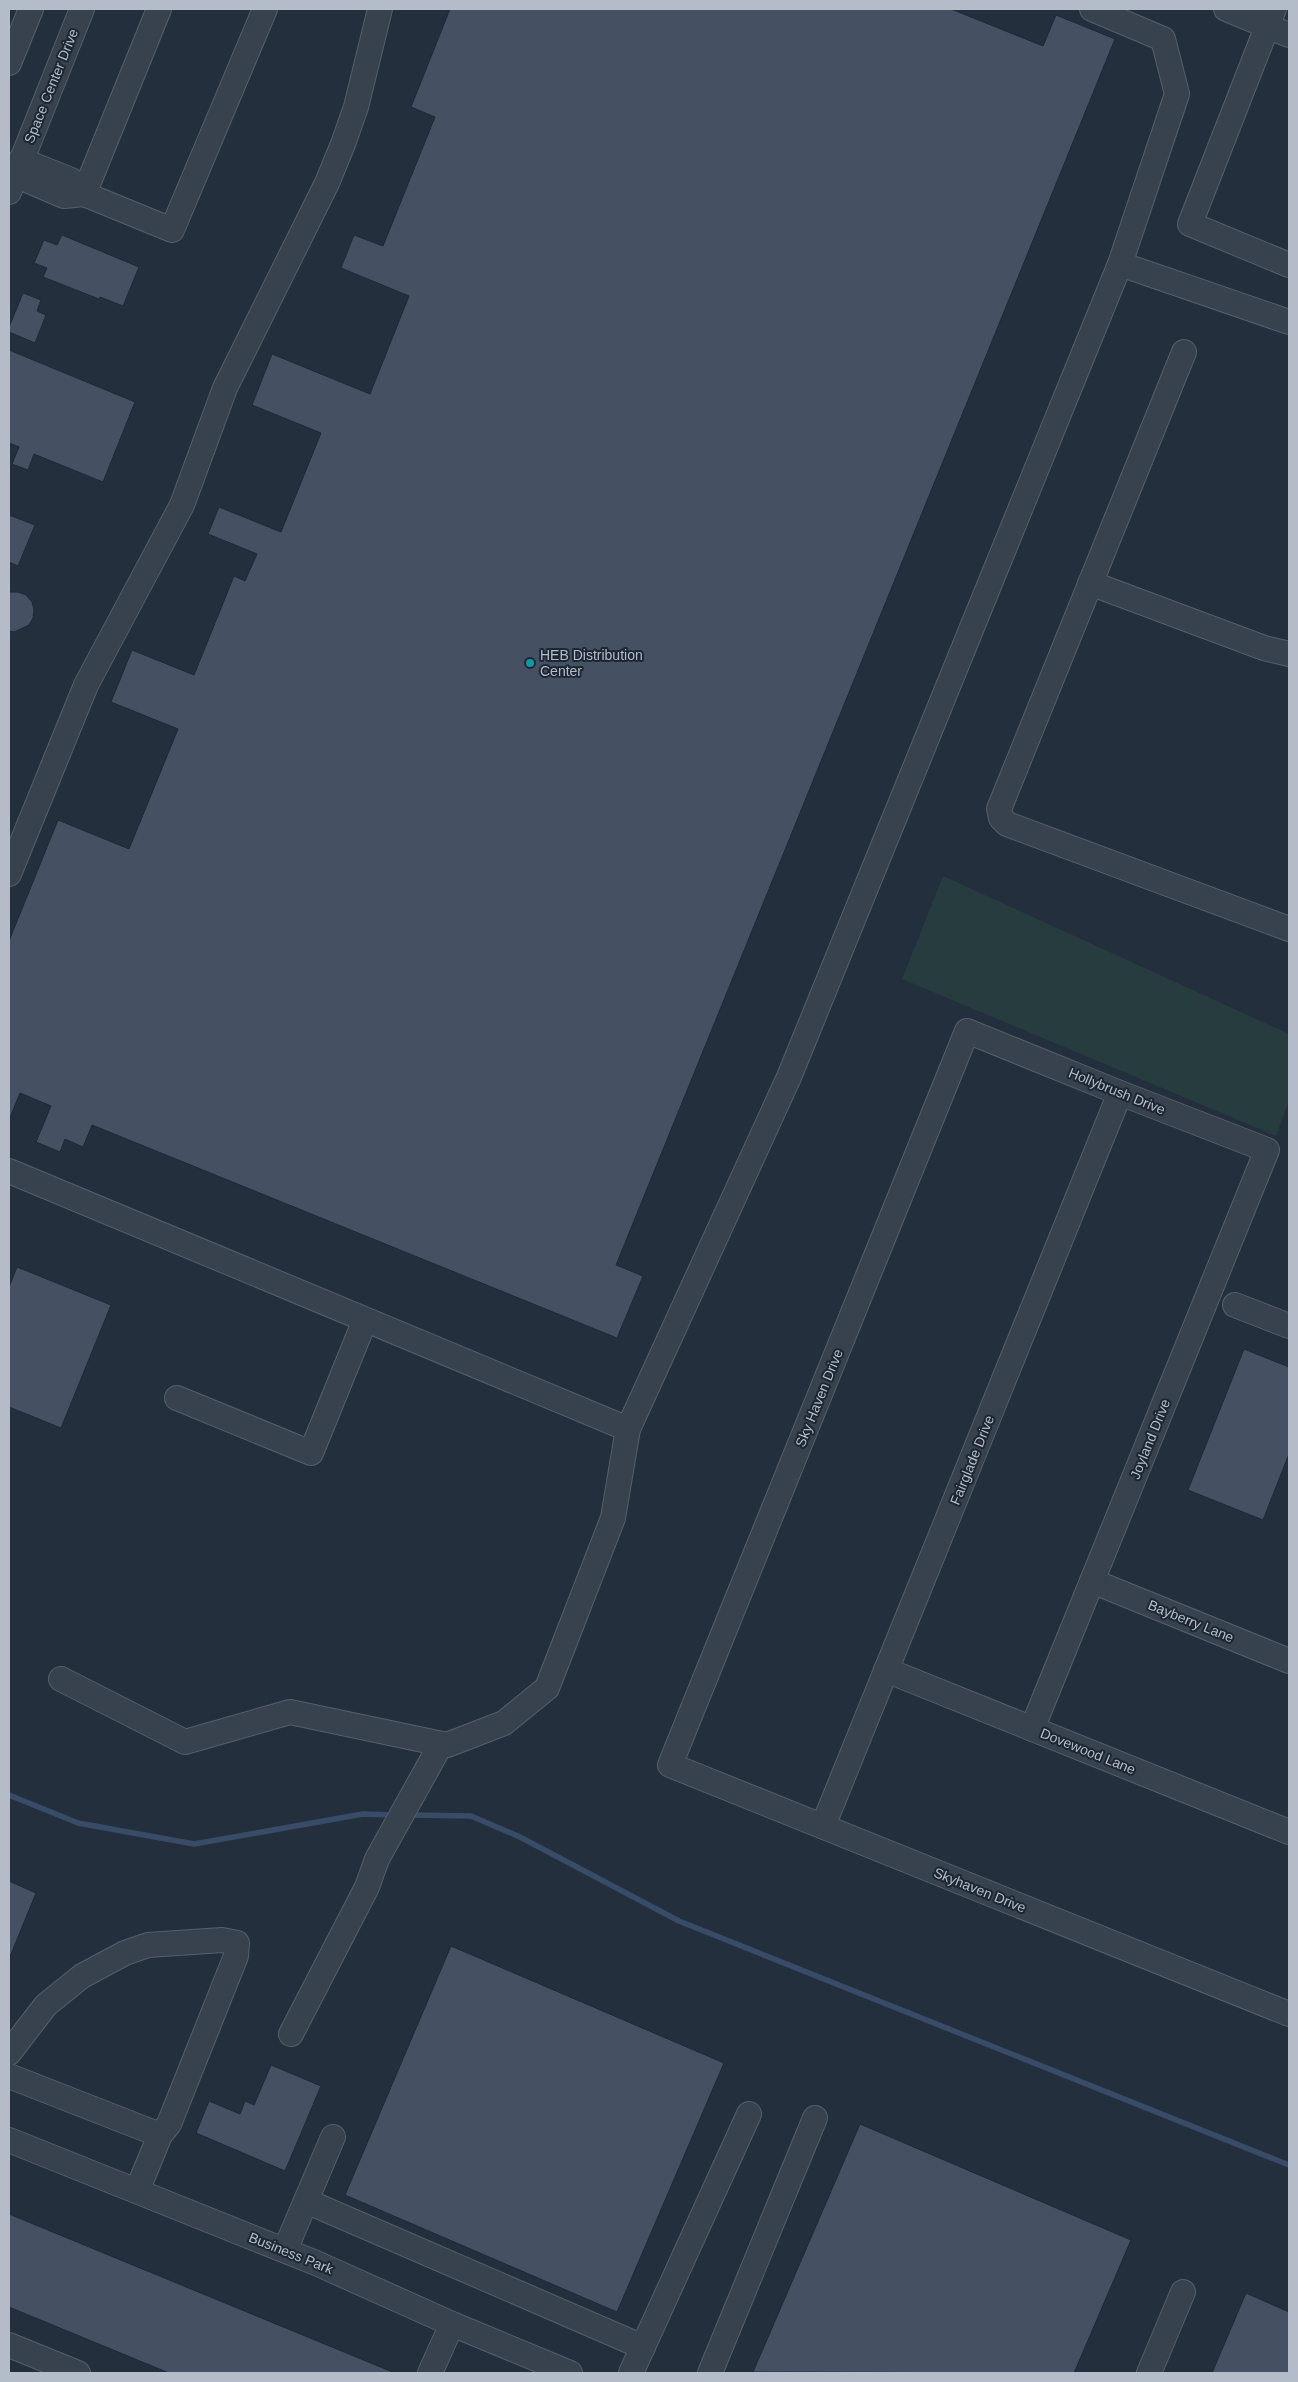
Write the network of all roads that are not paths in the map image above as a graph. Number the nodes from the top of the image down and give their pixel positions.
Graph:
1 (31, 9) edge
2 (82, 9) edge
3 (159, 9) edge
4 (265, 9) edge
5 (380, 9) edge
6 (1092, 9) edge
7 (1226, 9) edge
8 (1270, 17) edge
9 (1289, 35) edge
10 (9, 64) edge
11 (15, 176) edge
12 (84, 194) junction
13 (1120, 264) junction
14 (1289, 264) edge
15 (1289, 322) edge
16 (1184, 352) dead end
17 (1090, 583) junction
18 (1289, 654) edge
19 (9, 874) edge
20 (1289, 929) edge
21 (967, 1031) joint
22 (1120, 1093) junction
23 (1267, 1150) joint
24 (9, 1171) edge
25 (1235, 1305) dead end
26 (365, 1320) junction
27 (1289, 1326) edge
28 (177, 1398) dead end
29 (628, 1429) junction
30 (1092, 1581) junction
31 (1289, 1661) edge
32 (886, 1670) junction
33 (61, 1679) dead end
34 (1032, 1729) junction
35 (441, 1744) junction
36 (670, 1765) joint
37 (823, 1826) junction
38 (1289, 1832) edge
39 (1289, 2014) edge
40 (291, 2034) dead end
41 (9, 2053) edge
42 (9, 2076) edge
43 (749, 2114) dead end
44 (815, 2118) dead end
45 (160, 2136) junction
46 (333, 2138) dead end
47 (9, 2140) edge
48 (137, 2191) junction
49 (306, 2201) junction
50 (285, 2250) junction
51 (1182, 2292) dead end
52 (452, 2324) junction
53 (9, 2344) edge
54 (643, 2347) junction
55 (78, 2373) edge
56 (430, 2373) edge
57 (570, 2373) edge
58 (631, 2373) edge
59 (710, 2373) edge
60 (1150, 2373) edge

1 - 10 street
2 - 11 street, Space Center Drive
3 - 12 street
4 - 12 street
5 - 19 street
6 - 13 street
7 - 8 street
8 - 9 street
8 - 14 street
11 - 12 street
13 - 15 street
13 - 29 street
16 - 17 street
17 - 18 street
17 - 20 street
21 - 22 street, Hollybrush Drive
21 - 36 street, Sky Haven Drive
22 - 23 street, Hollybrush Drive
22 - 32 street, Fairglade Drive
23 - 30 street, Joyland Drive
24 - 26 street
25 - 27 street
26 - 28 street
26 - 29 street
29 - 35 street
30 - 31 street, Bayberry Lane
30 - 34 street, Joyland Drive
32 - 34 street, Dovewood Lane
32 - 37 street, Fairglade Drive
33 - 35 street
34 - 38 street, Dovewood Lane
35 - 40 street
36 - 37 street, Skyhaven Drive
37 - 39 street, Skyhaven Drive
41 - 45 street
42 - 45 street
43 - 54 street
44 - 59 street
45 - 48 street
46 - 49 street
47 - 48 street, Business Park
48 - 50 street, Business Park
49 - 50 street
49 - 54 street
50 - 52 street, Business Park
51 - 60 street
52 - 56 street
52 - 57 street, Business Park
53 - 55 street
54 - 58 street

